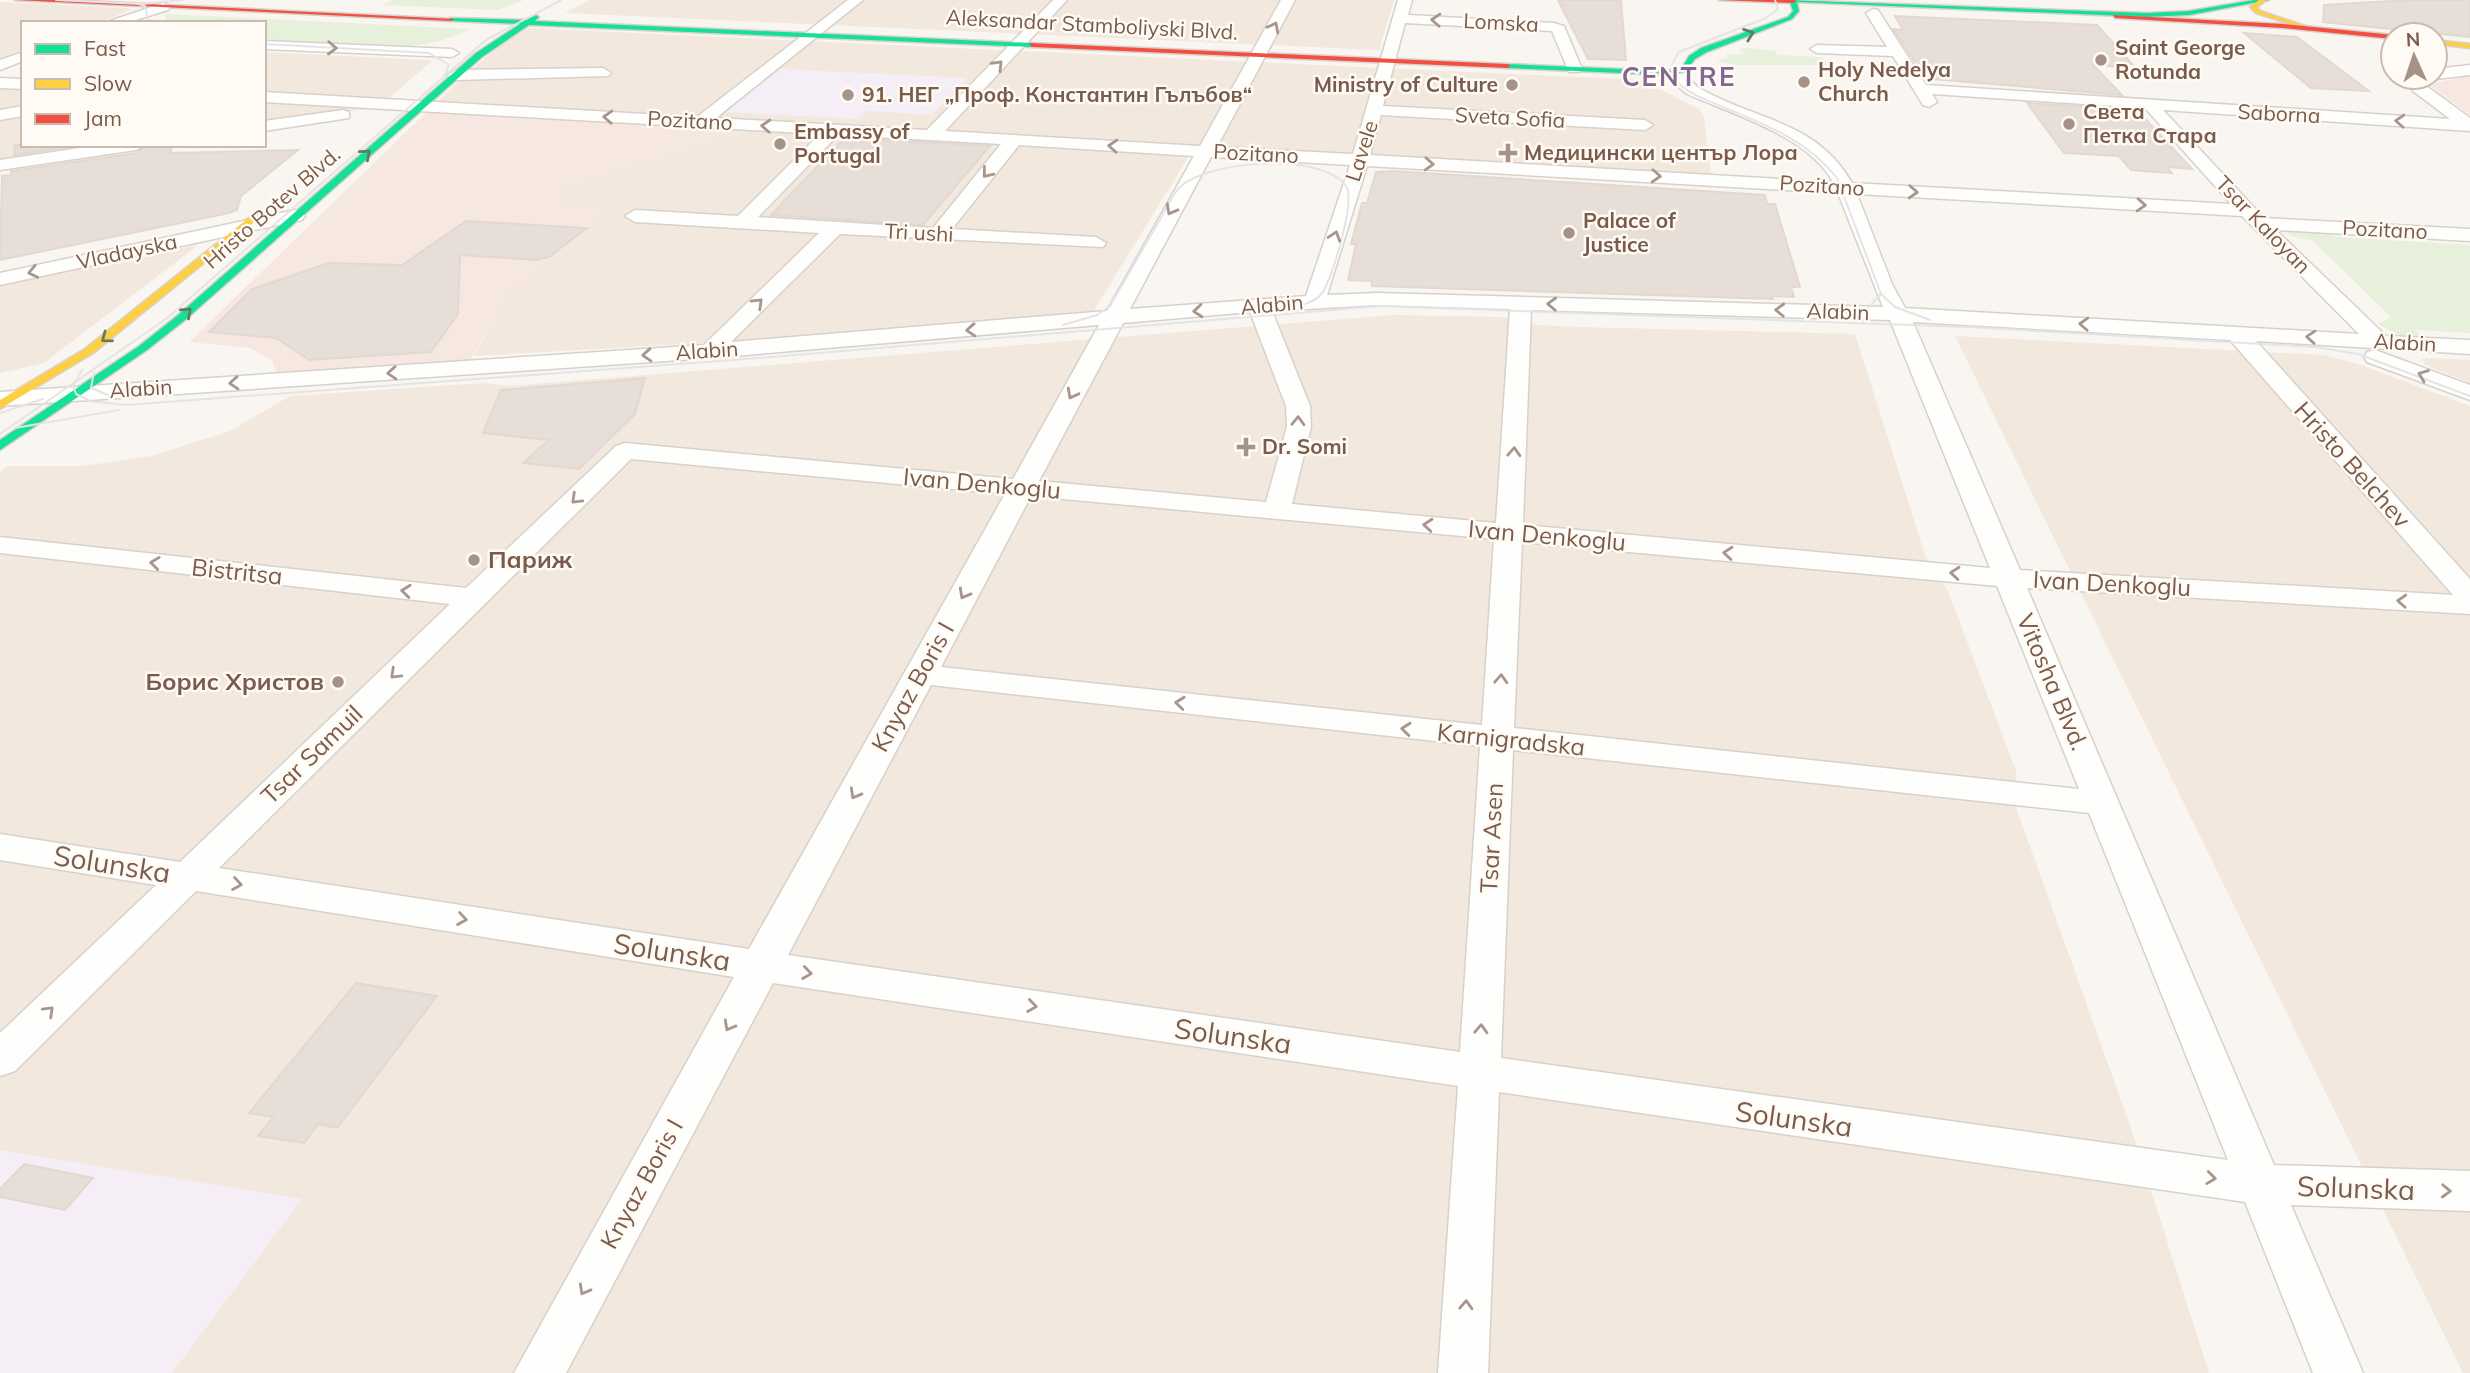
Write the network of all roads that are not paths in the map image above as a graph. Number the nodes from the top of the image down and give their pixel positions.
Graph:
1 (18, 0) edge
2 (856, 0) edge
3 (1060, 0) edge
4 (1288, 0) edge
5 (1405, 0) edge
6 (1722, 0) edge
7 (1787, 0) edge
8 (1793, 0) edge
9 (2265, 0) edge
10 (1767, 1) edge
11 (178, 3) edge
12 (549, 4) edge
13 (2208, 10) junction
14 (142, 12) edge
15 (1873, 13) dead end
16 (2099, 15) junction
17 (1399, 19) junction
18 (505, 20) junction
19 (117, 21) edge
20 (529, 21) junction
21 (2310, 29) junction
22 (816, 34) junction
23 (2379, 36) edge
24 (1689, 39) dead end
25 (1020, 43) junction
26 (2449, 44) edge
27 (266, 45) edge
28 (463, 45) junction
29 (2470, 46) edge
30 (1817, 49) dead end
31 (1898, 52) junction
32 (1258, 54) junction
33 (21, 57) edge
34 (1387, 60) junction
35 (0, 65) edge
36 (432, 69) dead end
37 (1574, 69) junction
38 (2470, 70) edge
39 (1675, 72) junction
40 (2449, 72) edge
41 (603, 73) dead end
42 (456, 75) junction
43 (0, 83) edge
44 (21, 84) edge
45 (408, 89) dead end
46 (2423, 91) edge
47 (266, 97) edge
48 (421, 106) junction
49 (2151, 106) junction
50 (383, 110) junction
51 (1375, 110) junction
52 (21, 111) edge
53 (0, 115) edge
54 (701, 122) junction
55 (1644, 125) dead end
56 (2469, 126) edge
57 (266, 127) edge
58 (834, 130) junction
59 (932, 135) junction
60 (1014, 140) junction
61 (122, 147) edge
62 (1205, 151) junction
63 (1360, 160) junction
64 (0, 165) edge
65 (1845, 187) junction
66 (273, 203) dead end
67 (295, 216) junction
68 (635, 216) dead end
69 (2253, 217) junction
70 (743, 222) junction
71 (243, 227) junction
72 (835, 228) junction
73 (938, 234) junction
74 (2470, 235) edge
75 (1096, 243) dead end
76 (0, 279) edge
77 (1315, 301) junction
78 (1521, 303) junction
79 (1261, 305) junction
80 (1897, 314) junction
81 (1112, 319) junction
82 (2235, 332) junction
83 (2470, 346) edge
84 (2377, 349) junction
85 (710, 351) junction
86 (2470, 393) edge
87 (76, 394) junction
88 (3, 396) edge
89 (28, 426) junction
90 (0, 436) edge
91 (0, 446) edge
92 (625, 451) joint
93 (1022, 487) junction
94 (1277, 511) junction
95 (1509, 533) junction
96 (0, 545) edge
97 (2008, 578) junction
98 (2470, 597) edge
99 (474, 598) junction
100 (2470, 605) edge
101 (920, 674) junction
102 (1498, 739) junction
103 (2102, 803) junction
104 (0, 847) edge
105 (188, 876) junction
106 (761, 966) junction
107 (0, 1059) edge
108 (1478, 1073) junction
109 (2259, 1184) junction
110 (2470, 1191) edge
111 (539, 1373) edge
112 (1463, 1373) edge
113 (2338, 1373) edge

1 - 11 main road, Aleksandar Stamboliyski Blvd.
2 - 22 street
3 - 25 street
32 -> 4 street, Knyaz Boris I
5 - 17 street, Lavele
6 - 10 main road
7 - 8 main road
8 - 10 main road
8 - 16 main road
39 -> 8 main road
9 - 13 main road
9 - 21 main road
10 - 24 main road
11 - 14 main road, Aleksandar Stamboliyski Blvd.
11 - 18 main road, Aleksandar Stamboliyski Blvd.
12 - 18 main road, Hristo Botev Blvd.
12 - 20 main road, Hristo Botev Blvd.
13 - 16 main road
13 - 21 main road
14 - 19 street
15 - 31 street
16 - 21 main road
17 - 34 street, Lavele
37 -> 17 street, Lomska
18 - 20 main road, Aleksandar Stamboliyski Blvd.
18 - 28 main road, Hristo Botev Blvd.
20 - 22 main road, Aleksandar Stamboliyski Blvd.
20 - 42 main road, Hristo Botev Blvd.
21 - 23 main road
22 - 25 main road, Aleksandar Stamboliyski Blvd.
22 - 54 street
25 - 32 main road, Aleksandar Stamboliyski Blvd.
59 -> 25 street
26 - 29 main road
27 -> 28 street
28 - 36 main road, Hristo Botev Blvd.
30 - 31 street
31 - 49 street, Saborna
32 - 34 main road, Aleksandar Stamboliyski Blvd.
32 - 62 street, Knyaz Boris I
33 - 35 street
34 - 37 main road, Aleksandar Stamboliyski Blvd.
34 - 51 street, Lavele
37 - 39 main road, Aleksandar Stamboliyski Blvd.
38 - 40 street
39 - 65 street, Vitosha Blvd.
41 - 42 street
42 - 48 main road, Hristo Botev Blvd.
43 - 44 street
45 - 50 main road
46 - 56 street
47 - 50 street
48 - 50 street, Pozitano
54 -> 48 street, Pozitano
67 -> 48 main road, Hristo Botev Blvd.
56 -> 49 street, Saborna
49 - 69 street, Tsar Kaloyan
50 - 57 street
51 - 55 street, Sveta Sofia
51 - 63 street, Lavele
52 - 53 street
58 -> 54 street, Pozitano
58 - 59 street, Pozitano
58 - 70 street
59 - 60 street, Pozitano
62 -> 60 street, Pozitano
60 -> 73 street
61 - 64 street
62 - 63 street, Pozitano
62 -> 81 street, Knyaz Boris I
63 -> 65 street, Pozitano
77 -> 63 street, Lavele
65 -> 69 street, Pozitano
65 - 80 street, Vitosha Blvd.
66 - 71 main road, Hristo Botev Blvd.
67 - 71 street, Vladayska
87 -> 67 main road, Hristo Botev Blvd.
68 - 70 street, Tri ushi
69 - 74 street, Pozitano
69 - 84 street, Tsar Kaloyan
70 - 72 street, Tri ushi
71 -> 76 street, Vladayska
71 -> 88 main road, Hristo Botev Blvd.
72 - 73 street, Tri ushi
85 -> 72 street
73 - 75 street, Tri ushi
77 - 78 street, Alabin
77 - 79 street, Alabin
80 -> 78 street, Alabin
95 -> 78 street, Tsar Asen
79 -> 81 street, Alabin
94 -> 79 street
82 -> 80 street, Alabin
80 - 97 street, Vitosha Blvd.
81 -> 85 street, Alabin
81 -> 93 street, Knyaz Boris I
84 -> 82 street, Alabin
82 - 98 street, Hristo Belchev
83 - 84 street, Alabin
86 -> 84 street
85 -> 87 street, Alabin
87 - 88 street, Alabin
87 - 89 main road, Hristo Botev Blvd.
89 - 90 street
89 - 91 main road, Hristo Botev Blvd.
92 - 93 street, Ivan Denkoglu
92 -> 99 street, Tsar Samuil
93 - 94 street, Ivan Denkoglu
93 -> 101 street, Knyaz Boris I
95 -> 94 street, Ivan Denkoglu
97 -> 95 street, Ivan Denkoglu
102 -> 95 street, Tsar Asen
99 -> 96 street, Bistritsa
100 -> 97 street, Ivan Denkoglu
97 - 103 street, Vitosha Blvd.
99 -> 105 street, Tsar Samuil
102 -> 101 street, Karnigradska
101 -> 106 street, Knyaz Boris I
102 - 103 street, Karnigradska
108 -> 102 street, Tsar Asen
103 - 109 street, Vitosha Blvd.
104 - 105 street, Solunska
105 -> 106 street, Solunska
107 -> 105 street, Tsar Samuil
106 -> 108 street, Solunska
106 -> 111 street, Knyaz Boris I
108 -> 109 street, Solunska
112 -> 108 street, Tsar Asen
109 -> 110 street, Solunska
109 - 113 street, Vitosha Blvd.

